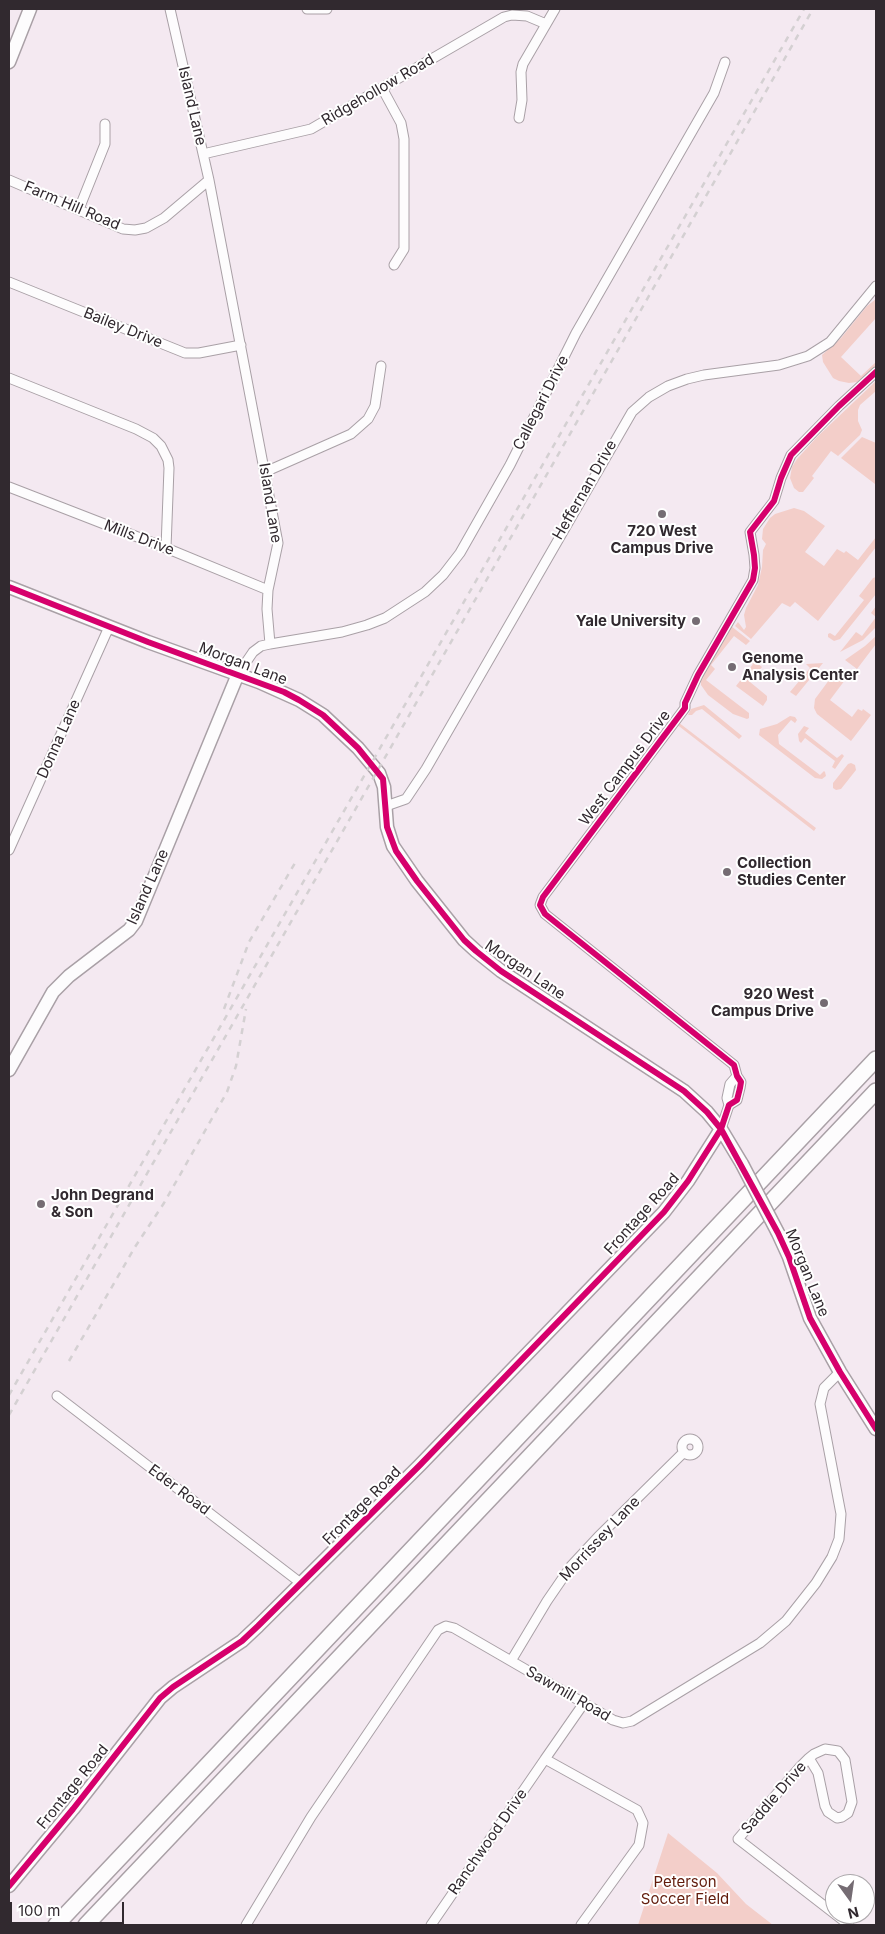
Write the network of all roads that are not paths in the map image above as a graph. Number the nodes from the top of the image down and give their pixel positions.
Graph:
1 (30, 9) edge
2 (170, 9) edge
3 (307, 9) edge
4 (327, 9) edge
5 (555, 9) edge
6 (546, 24) junction
7 (9, 62) edge
8 (725, 62) dead end
9 (382, 88) junction
10 (519, 118) dead end
11 (105, 124) dead end
12 (203, 154) junction
13 (9, 180) edge
14 (209, 180) junction
15 (79, 209) junction
16 (394, 265) dead end
17 (9, 282) edge
18 (876, 286) edge
19 (241, 345) junction
20 (381, 366) dead end
21 (876, 372) edge
22 (9, 378) edge
23 (265, 472) junction
24 (9, 487) edge
25 (166, 548) junction
26 (9, 587) edge
27 (268, 590) junction
28 (109, 627) junction
29 (270, 644) junction
30 (238, 674) junction
31 (386, 806) junction
32 (9, 850) edge
33 (876, 1058) edge
34 (9, 1070) edge
35 (876, 1092) edge
36 (722, 1130) junction
37 (840, 1372) junction
38 (57, 1396) dead end
39 (876, 1428) edge
40 (684, 1452) dead end
41 (302, 1584) junction
42 (511, 1661) junction
43 (584, 1703) junction
44 (810, 1758) junction
45 (546, 1759) junction
46 (9, 1886) edge
47 (56, 1925) edge
48 (86, 1925) edge
49 (246, 1925) edge
50 (431, 1925) edge
51 (581, 1925) edge
52 (849, 1925) edge

1 - 7 street
2 - 12 street, Island Lane
3 - 4 street
5 - 6 street
6 - 9 street, Ridgehollow Road
6 - 10 street
8 - 29 street, Callegari Drive
9 - 12 street, Ridgehollow Road
9 - 16 street
11 - 15 street
12 - 14 street, Island Lane
13 - 15 street, Farm Hill Road
14 - 15 street, Farm Hill Road
14 - 19 street, Island Lane
17 - 19 street, Bailey Drive
18 - 31 street, Heffernan Drive
19 - 23 street, Island Lane
20 - 23 street
21 - 36 street, West Campus Drive
22 - 25 street
23 - 27 street, Island Lane
24 - 25 street, Mills Drive
25 - 27 street, Mills Drive
26 - 28 street, Morgan Lane
27 - 29 street, Island Lane
28 - 30 street, Morgan Lane
28 - 32 street, Donna Lane
29 - 30 street, Island Lane
30 - 31 street, Morgan Lane
30 - 34 street, Island Lane
31 - 36 street, Morgan Lane
33 - 47 highway
35 - 48 highway
36 - 37 street, Morgan Lane, bridge
36 - 41 street, Frontage Road
37 - 39 street, Morgan Lane
37 - 43 street, Sawmill Road
38 - 41 street, Eder Road
40 - 42 street, Morrissey Lane
41 - 46 street, Frontage Road
42 - 43 street, Sawmill Road
42 - 49 street, Sawmill Road
43 - 45 street, Ranchwood Drive
44 - 44 street, Saddle Drive
44 - 52 street, Saddle Drive
45 - 50 street, Ranchwood Drive
45 - 51 street

